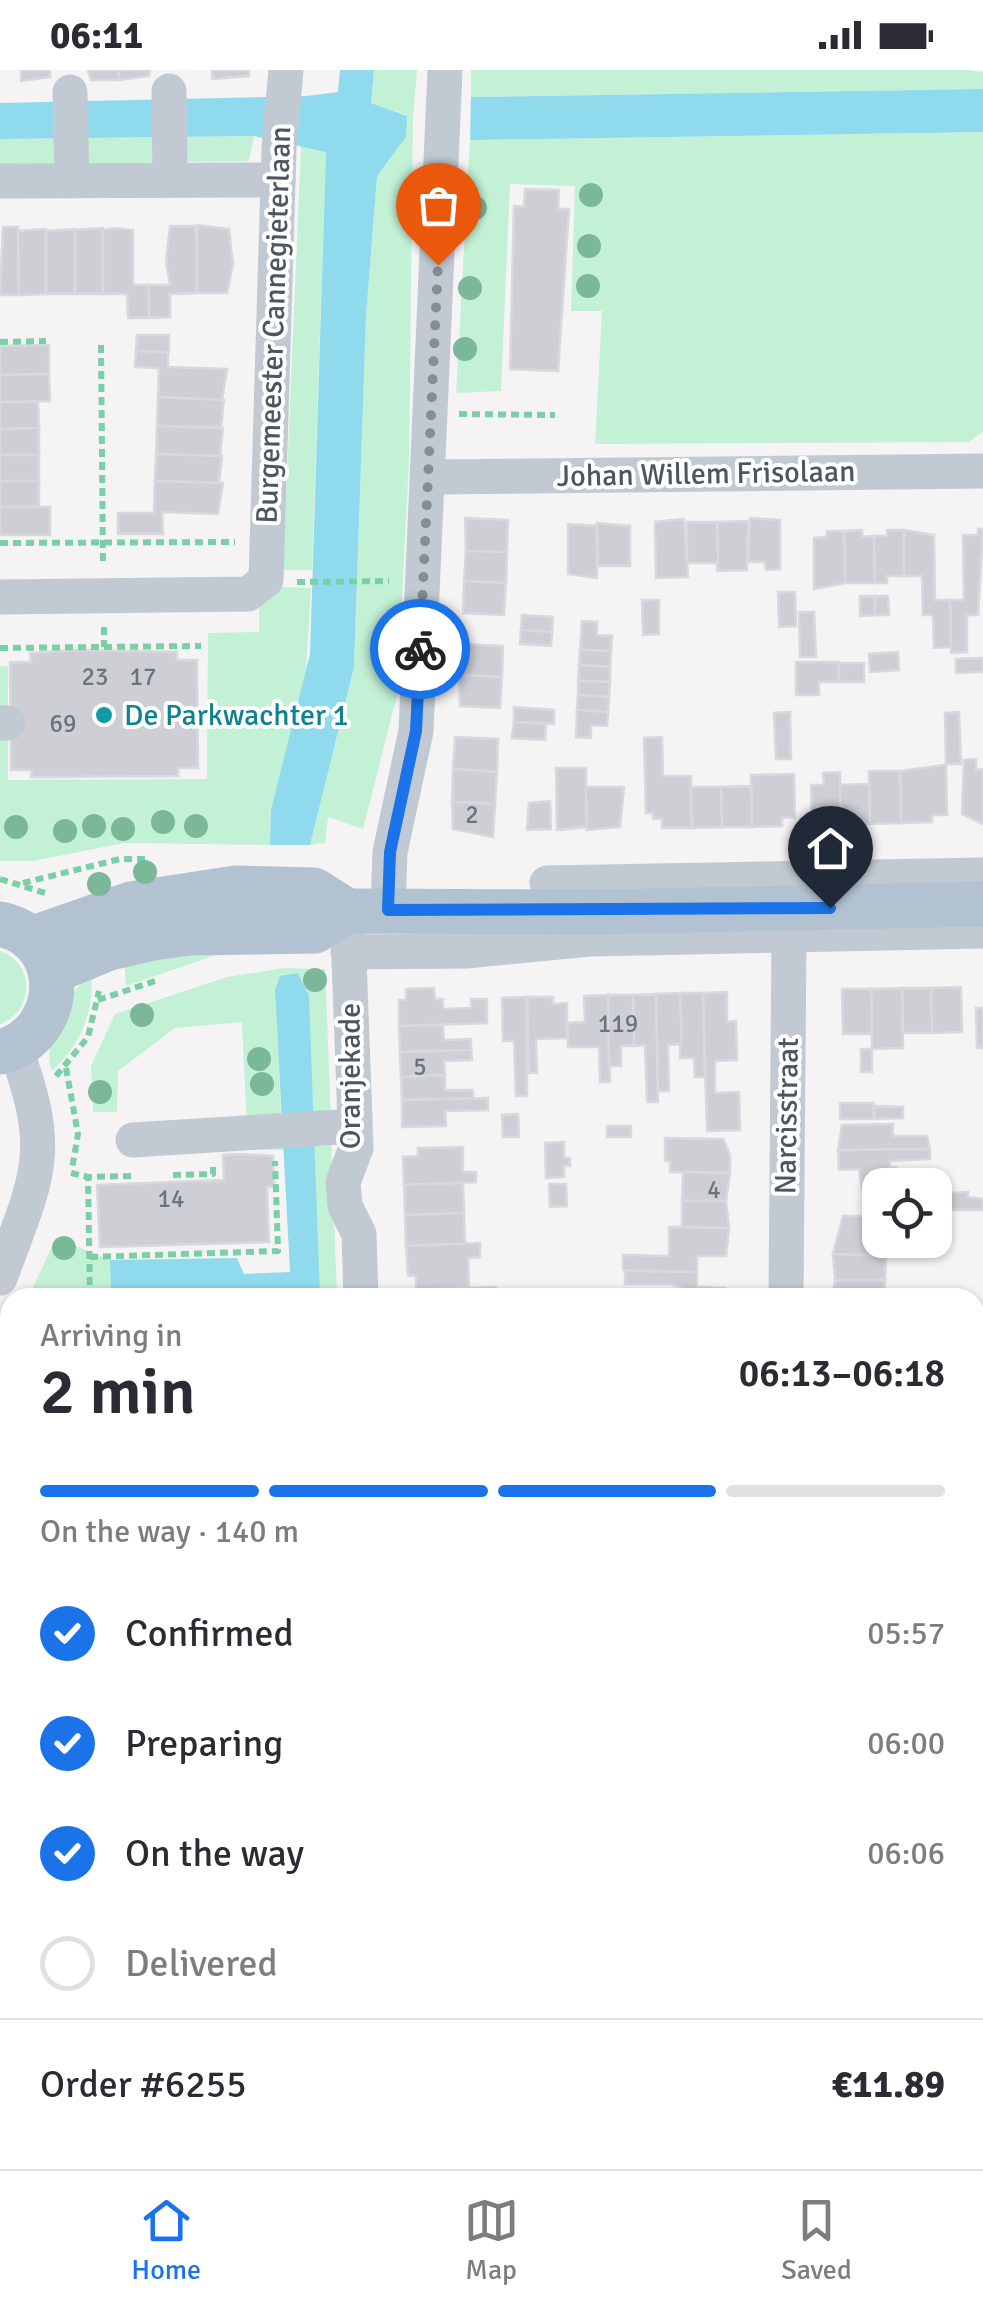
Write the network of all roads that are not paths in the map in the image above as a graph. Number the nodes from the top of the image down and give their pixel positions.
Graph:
1 (445, 77) edge
2 (284, 80) edge
3 (170, 91) dead end
4 (70, 92) dead end
5 (278, 164) junction
6 (72, 168) junction
7 (170, 168) junction
8 (0, 180) edge
9 (983, 471) edge
10 (430, 477) junction
11 (0, 597) edge
12 (983, 875) edge
13 (648, 882) junction
14 (547, 884) dead end
15 (983, 904) edge
16 (602, 912) junction
17 (361, 924) junction
18 (983, 931) edge
19 (789, 935) junction
20 (28, 945) edge
21 (7, 1050) edge
22 (355, 1126) junction
23 (133, 1140) dead end
24 (0, 1278) edge
25 (361, 1288) edge
26 (786, 1288) edge

1 - 10 street, Oranjekade
2 - 5 street, Burgemeester Cannegieterlaan
3 - 7 street
4 - 6 street
5 - 7 street
5 - 11 street, Burgemeester Cannegieterlaan
6 - 7 street
6 - 8 street
9 - 10 street, Johan Willem Frisolaan
10 - 17 street, Oranjekade
12 - 13 street
13 - 14 street
13 - 16 street
15 - 16 main road
16 - 17 main road
17 - 19 street
17 - 20 main road
17 - 22 street, Oranjekade
18 - 19 street
19 - 26 street, Narcisstraat
20 - 21 main road
21 - 24 street
22 - 23 street
22 - 25 street, Oranjekade

